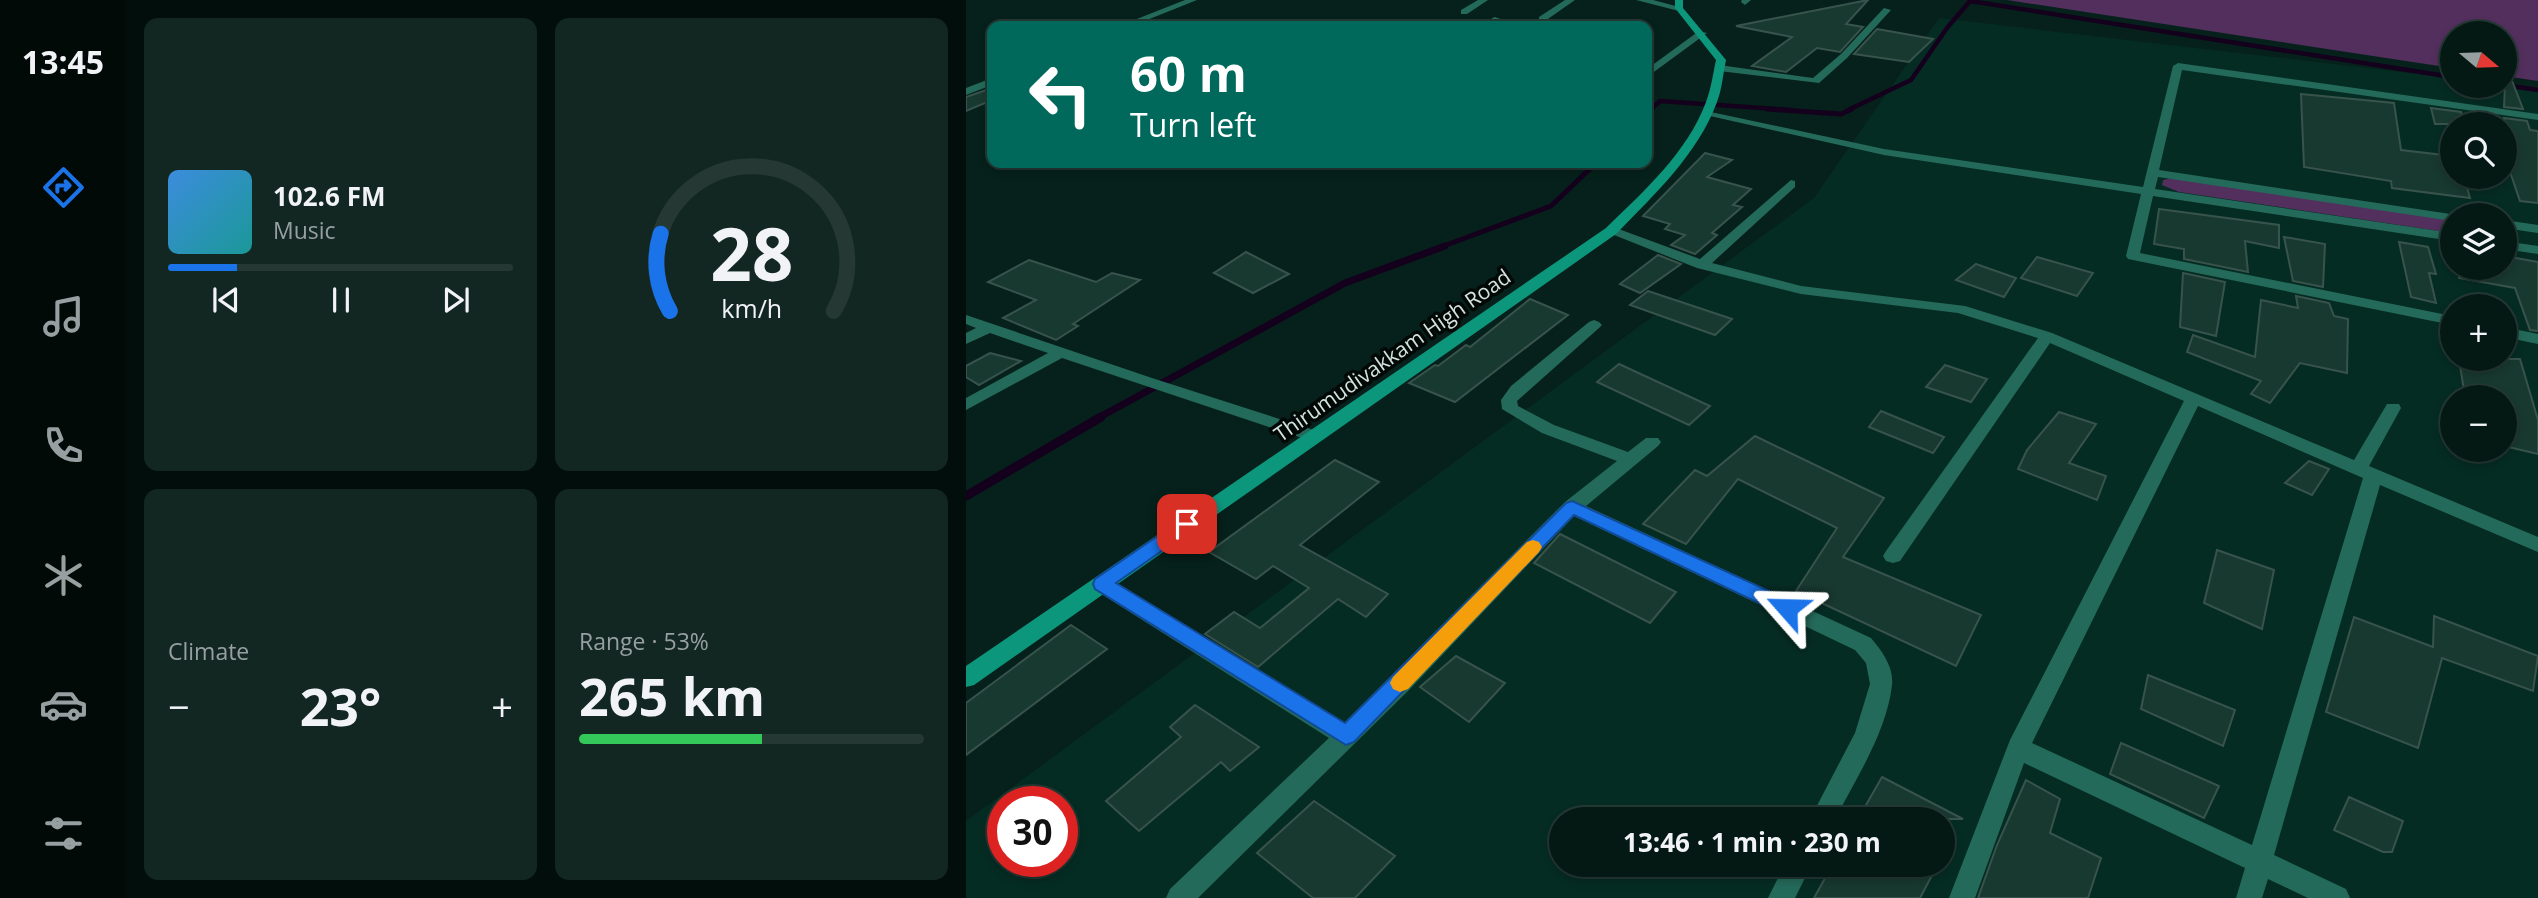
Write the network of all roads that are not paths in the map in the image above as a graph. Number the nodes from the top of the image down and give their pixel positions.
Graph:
1 (1193, 0) edge
2 (1484, 0) edge
3 (1571, 0) edge
4 (1640, 0) edge
5 (1679, 4) edge
6 (1887, 10) dead end
7 (1464, 12) dead end
8 (1542, 19) dead end
9 (1137, 21) edge
10 (1702, 33) junction
11 (1719, 68) junction
12 (1652, 70) edge
13 (987, 83) edge
14 (966, 92) edge
15 (1707, 111) junction
16 (2538, 117) edge
17 (2153, 173) junction
18 (1791, 184) dead end
19 (2148, 192) junction
20 (2440, 215) edge
21 (2517, 226) edge
22 (2538, 229) edge
23 (1611, 231) junction
24 (2440, 235) edge
25 (2517, 247) edge
26 (2538, 250) edge
27 (1702, 265) junction
28 (966, 319) edge
29 (2440, 319) edge
30 (1594, 326) dead end
31 (989, 327) junction
32 (2517, 335) edge
33 (2047, 336) junction
34 (966, 339) edge
35 (2538, 339) edge
36 (1063, 351) junction
37 (2193, 399) junction
38 (966, 405) edge
39 (2393, 408) dead end
40 (1314, 436) junction
41 (1652, 442) dead end
42 (1629, 459) junction
43 (2365, 472) junction
44 (1572, 507) junction
45 (2538, 545) edge
46 (1893, 556) dead end
47 (1102, 584) junction
48 (966, 678) edge
49 (1346, 736) junction
50 (2018, 748) junction
51 (1828, 807) edge
52 (2259, 861) junction
53 (1792, 877) edge
54 (1179, 898) edge
55 (1781, 898) edge
56 (1962, 898) edge
57 (2249, 898) edge
58 (2337, 898) edge

1 - 9 street
2 - 7 street
3 - 8 street
4 - 5 street
5 - 10 street
6 - 11 street
10 - 11 street
10 - 12 street
11 - 15 street, Thirumudivakkam High Road
13 - 14 street
15 - 19 street
15 - 23 street, Thirumudivakkam High Road
16 - 17 street
17 - 19 street
17 - 20 street
18 - 27 street
19 - 24 street
19 - 29 street
21 - 22 street
23 - 27 street
23 - 40 street, Thirumudivakkam High Road
25 - 26 street
27 - 33 street
28 - 31 street
30 - 42 street
31 - 34 street
31 - 36 street
32 - 35 street
33 - 37 street
33 - 46 street
36 - 38 street
36 - 40 street
37 - 43 street
37 - 50 street
39 - 43 street
40 - 47 street, Thirumudivakkam High Road
41 - 42 street
42 - 44 street
43 - 45 street
43 - 52 street
44 - 49 street
44 - 51 street
47 - 48 street, Thirumudivakkam High Road
47 - 49 street
49 - 54 street
50 - 52 street
50 - 56 street
52 - 57 street
52 - 58 street
53 - 55 street

